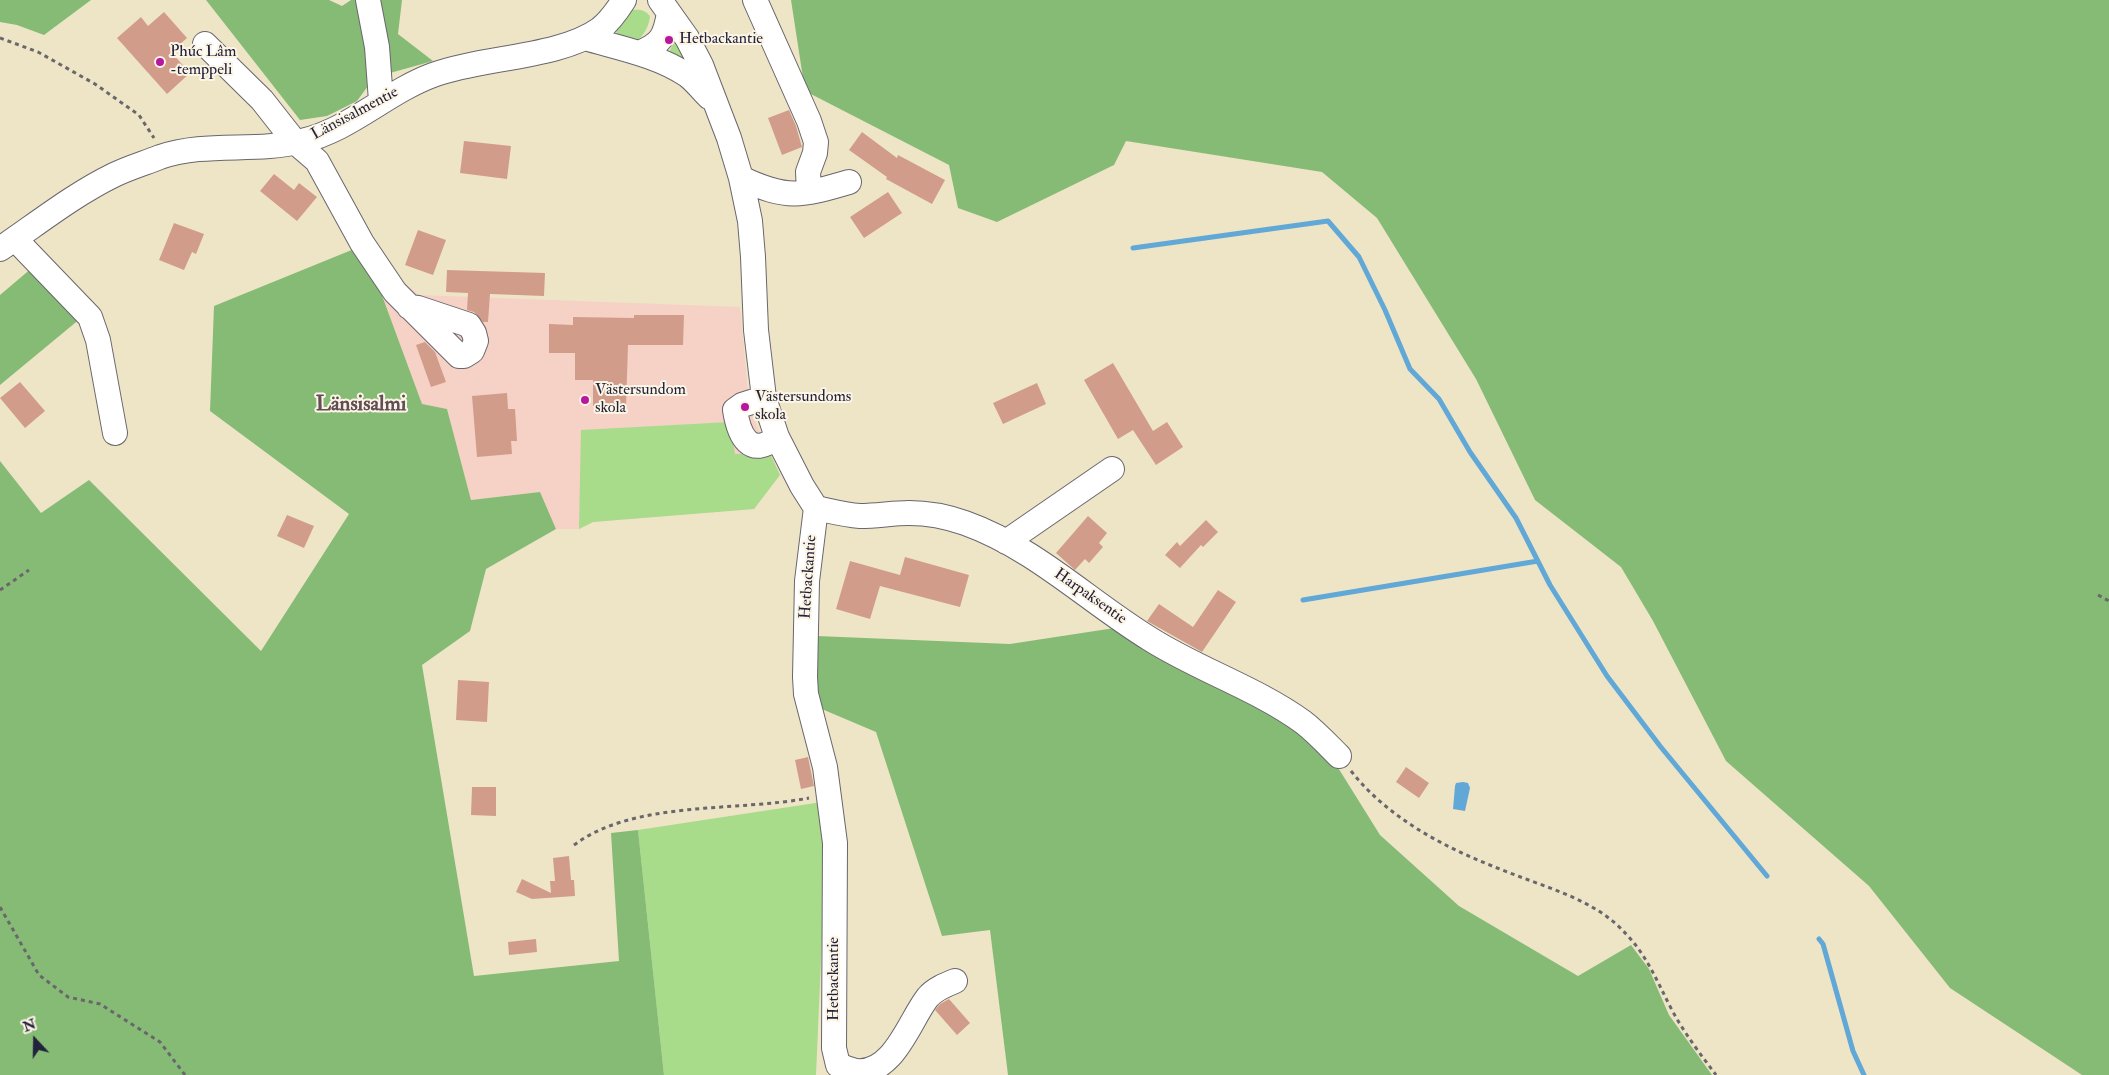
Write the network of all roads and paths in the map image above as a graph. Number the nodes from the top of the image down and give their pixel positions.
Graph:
1 (368, 0) edge
2 (624, 0) edge
3 (755, 0) edge
4 (665, 6) edge
5 (0, 38) edge
6 (585, 38) junction
7 (205, 44) dead end
8 (638, 53) junction
9 (381, 101) junction
10 (716, 104) junction
11 (296, 142) junction
12 (162, 156) junction
13 (741, 178) junction
14 (849, 182) dead end
15 (809, 192) junction
16 (8, 244) edge
17 (409, 307) dead end
18 (764, 398) junction
19 (115, 434) dead end
20 (777, 437) junction
21 (1112, 469) dead end
22 (816, 508) junction
23 (1006, 542) junction
24 (29, 570) dead end
25 (0, 590) edge
26 (2098, 595) dead end
27 (2109, 601) edge
28 (1339, 756) joint
29 (829, 793) junction
30 (574, 845) dead end
31 (0, 907) edge
32 (955, 981) dead end
33 (186, 1075) edge
34 (1716, 1075) edge

1 - 9 street
2 - 6 street, Länsisalmentie
3 - 15 street
4 - 8 street
4 - 10 street
5 - 12 path
6 - 8 street
6 - 9 street, Länsisalmentie
7 - 11 street
8 - 10 street
9 - 11 street, Länsisalmentie
10 - 13 street
11 - 12 street, Länsisalmentie
11 - 17 street
12 - 16 street, Länsisalmentie
13 - 15 street
13 - 18 street
14 - 15 street
16 - 19 street
18 - 20 street
18 - 20 street
20 - 22 street
21 - 23 street
22 - 23 street, Harpaksentie
22 - 29 street, Hetbackantie
23 - 28 street, Harpaksentie
24 - 25 path
26 - 27 path
28 - 34 path
29 - 30 path
29 - 32 street, Hetbackantie
31 - 33 path

